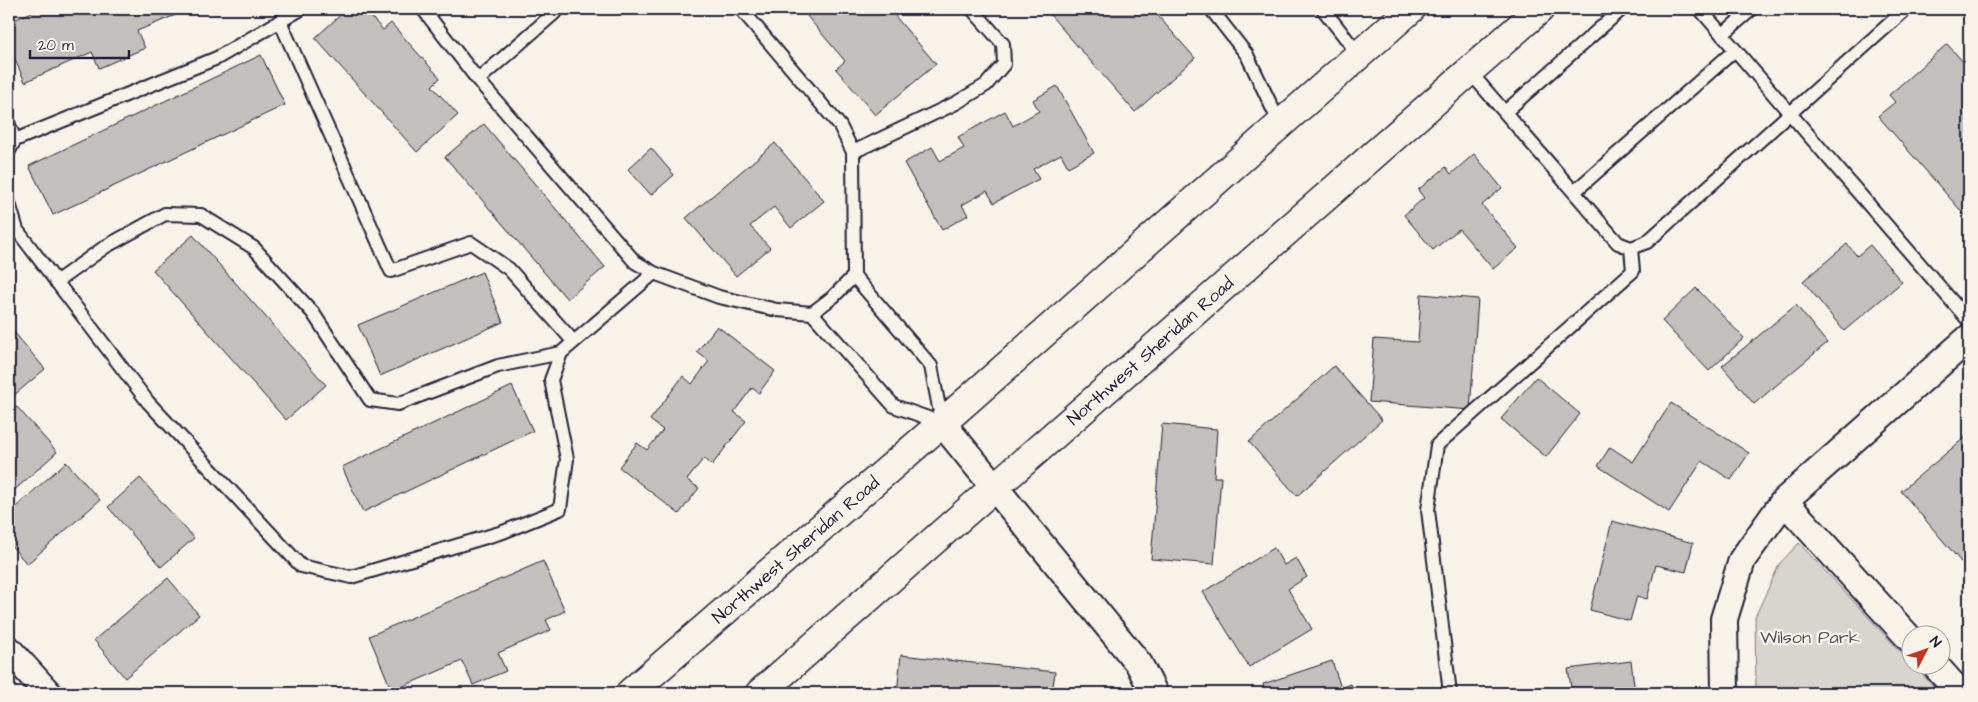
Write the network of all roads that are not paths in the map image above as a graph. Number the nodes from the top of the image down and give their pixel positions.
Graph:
1 (301, 9) edge
2 (424, 9) edge
3 (559, 9) edge
4 (741, 9) edge
5 (972, 9) edge
6 (1211, 9) edge
7 (1323, 9) edge
8 (1411, 9) edge
9 (1540, 9) edge
10 (1622, 9) edge
11 (1700, 9) edge
12 (1752, 9) edge
13 (1906, 9) edge
14 (280, 21) junction
15 (1722, 35) junction
16 (1734, 50) junction
17 (1359, 55) junction
18 (1469, 71) junction
19 (478, 80) junction
20 (1505, 112) junction
21 (1790, 113) junction
22 (9, 124) edge
23 (1280, 124) junction
24 (12, 146) edge
25 (853, 152) junction
26 (1574, 192) junction
27 (9, 203) edge
28 (1631, 248) junction
29 (654, 273) junction
30 (854, 276) junction
31 (56, 282) junction
32 (812, 313) junction
33 (1969, 321) edge
34 (1969, 338) edge
35 (573, 341) junction
36 (561, 353) junction
37 (942, 423) junction
38 (994, 486) junction
39 (1784, 501) junction
40 (1900, 628) edge
41 (9, 650) edge
42 (1943, 674) edge
43 (48, 693) edge
44 (630, 693) edge
45 (760, 693) edge
46 (1153, 693) edge
47 (1450, 693) edge
48 (1725, 693) edge
49 (1960, 693) edge

1 - 14 lane
2 - 19 lane
3 - 19 lane
4 - 25 lane
5 - 25 lane
6 - 23 lane
7 - 17 lane
8 - 17 main road, Northwest Sheridan Road
9 - 18 main road, Northwest Sheridan Road
10 - 20 lane
11 - 15 lane
12 - 15 lane
13 - 21 lane
14 - 24 lane
14 - 35 lane
15 - 16 lane
16 - 21 lane
16 - 26 lane
17 - 23 main road, Northwest Sheridan Road
18 - 20 lane
18 - 38 main road, Northwest Sheridan Road
19 - 29 lane
20 - 26 lane
21 - 28 lane
21 - 33 lane
22 - 24 lane
23 - 37 main road, Northwest Sheridan Road
25 - 30 lane
26 - 28 lane
27 - 31 lane
28 - 47 lane
29 - 32 lane
29 - 35 lane
30 - 32 lane
30 - 37 lane
31 - 36 lane
31 - 36 lane
32 - 37 lane
34 - 39 street
35 - 36 lane
37 - 38 street
37 - 44 main road, Northwest Sheridan Road
38 - 45 main road, Northwest Sheridan Road
38 - 46 street
39 - 40 street
39 - 48 street
41 - 43 street
42 - 49 street

